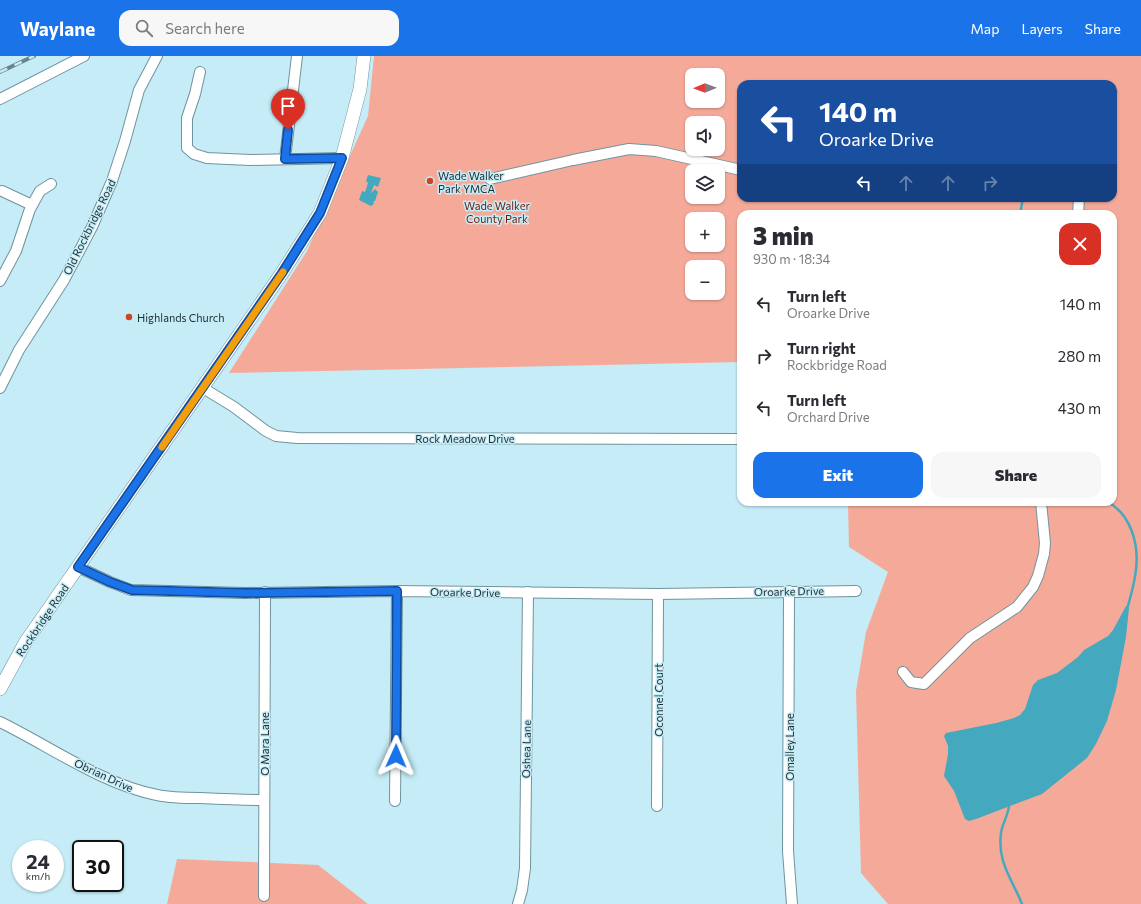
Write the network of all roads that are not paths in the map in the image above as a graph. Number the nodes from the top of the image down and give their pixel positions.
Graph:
1 (84, 56) edge
2 (157, 56) edge
3 (297, 56) edge
4 (364, 56) edge
5 (200, 72) dead end
6 (0, 99) edge
7 (342, 158) junction
8 (285, 159) junction
9 (737, 169) edge
10 (490, 179) dead end
11 (51, 184) dead end
12 (2, 191) dead end
13 (32, 205) junction
14 (0, 281) edge
15 (0, 388) edge
16 (203, 388) junction
17 (737, 439) edge
18 (1041, 506) edge
19 (78, 567) junction
20 (397, 591) junction
21 (789, 591) junction
22 (856, 591) dead end
23 (265, 592) junction
24 (528, 592) junction
25 (658, 594) junction
26 (903, 672) dead end
27 (0, 689) edge
28 (0, 722) edge
29 (264, 800) junction
30 (395, 801) dead end
31 (657, 806) dead end
32 (264, 896) dead end
33 (518, 904) edge
34 (792, 904) edge

1 - 6 street
2 - 15 street, Old Rockbridge Road
3 - 8 street
4 - 7 main road, Rockbridge Road
5 - 8 street
7 - 8 street
7 - 16 main road, Rockbridge Road
9 - 10 street
11 - 13 street
12 - 13 street
13 - 14 street
16 - 17 street, Rock Meadow Drive
16 - 19 main road, Rockbridge Road
18 - 26 street
19 - 23 street, Oroarke Drive
19 - 27 main road, Rockbridge Road
20 - 23 street, Oroarke Drive
20 - 24 street, Oroarke Drive
20 - 30 street
21 - 22 street, Oroarke Drive
21 - 25 street, Oroarke Drive
21 - 34 street, Omalley Lane
23 - 29 street, O Mara Lane
24 - 25 street, Oroarke Drive
24 - 33 street, Oshea Lane
25 - 31 street, Oconnel Court
28 - 29 street, Obrian Drive
29 - 32 street, O Mara Lane

